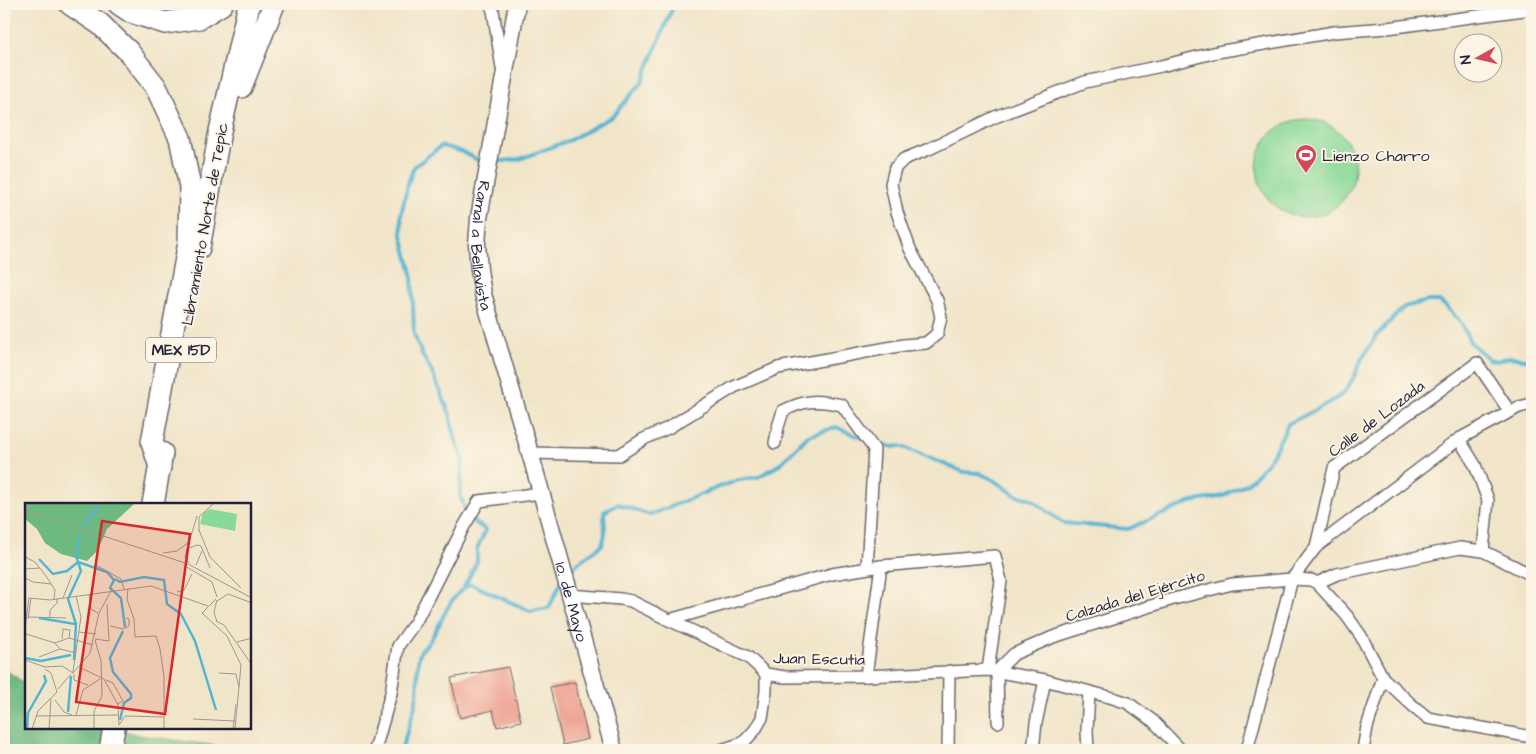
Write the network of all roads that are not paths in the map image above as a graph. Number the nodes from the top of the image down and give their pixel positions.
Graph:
1 (70, 4) edge
2 (119, 4) edge
3 (222, 4) edge
4 (249, 4) edge
5 (274, 4) edge
6 (490, 4) edge
7 (516, 4) edge
8 (1532, 9) edge
9 (504, 77) junction
10 (202, 232) junction
11 (1532, 404) edge
12 (1510, 412) junction
13 (1459, 439) junction
14 (775, 443) dead end
15 (530, 453) junction
16 (160, 467) junction
17 (541, 493) junction
18 (153, 503) edge
19 (1316, 547) junction
20 (1483, 550) junction
21 (881, 566) junction
22 (867, 568) junction
23 (1532, 575) edge
24 (1292, 579) junction
25 (1317, 584) junction
26 (570, 595) junction
27 (668, 620) junction
28 (949, 670) junction
29 (993, 670) junction
30 (766, 674) junction
31 (866, 676) junction
32 (1383, 678) junction
33 (1044, 680) junction
34 (1089, 692) junction
35 (998, 722) dead end
36 (114, 729) edge
37 (1532, 737) edge
38 (110, 750) edge
39 (375, 750) edge
40 (614, 750) edge
41 (721, 750) edge
42 (948, 750) edge
43 (1033, 750) edge
44 (1088, 750) edge
45 (1180, 750) edge
46 (1248, 750) edge
47 (1363, 750) edge

1 - 16 highway
2 - 3 highway
4 - 10 highway, Libramiento Norte de Tepic / MEX 15D
5 - 10 highway
6 - 9 street
7 - 9 street, Ramal a Bellavista
8 - 15 street
9 - 15 street, Ramal a Bellavista
10 - 16 highway, Libramiento Norte de Tepic / MEX 15D
11 - 12 street
12 - 13 street
12 - 19 street, Calle de Lozada
13 - 19 street
13 - 20 street
14 - 22 street
15 - 17 street, 1o. de Mayo
16 - 18 highway, Libramiento Norte de Tepic / MEX 15D
17 - 26 street, 1o. de Mayo
17 - 39 street
19 - 24 street
20 - 23 street
20 - 25 street
21 - 22 street
21 - 29 street
21 - 31 street
22 - 27 street
24 - 25 street, Calzada del Ejército
24 - 29 street, Calzada del Ejército
24 - 46 street
25 - 32 street
26 - 27 street, Juan Escutia
26 - 40 street, 1o. de Mayo
27 - 30 street, Juan Escutia
28 - 29 street, Juan Escutia
28 - 31 street, Juan Escutia
28 - 42 street
29 - 33 street, Juan Escutia
29 - 35 street
30 - 31 street, Juan Escutia
30 - 41 street
32 - 37 street
32 - 47 street
33 - 34 street, Juan Escutia
33 - 43 street
34 - 44 street
34 - 45 street, Juan Escutia
36 - 38 highway

